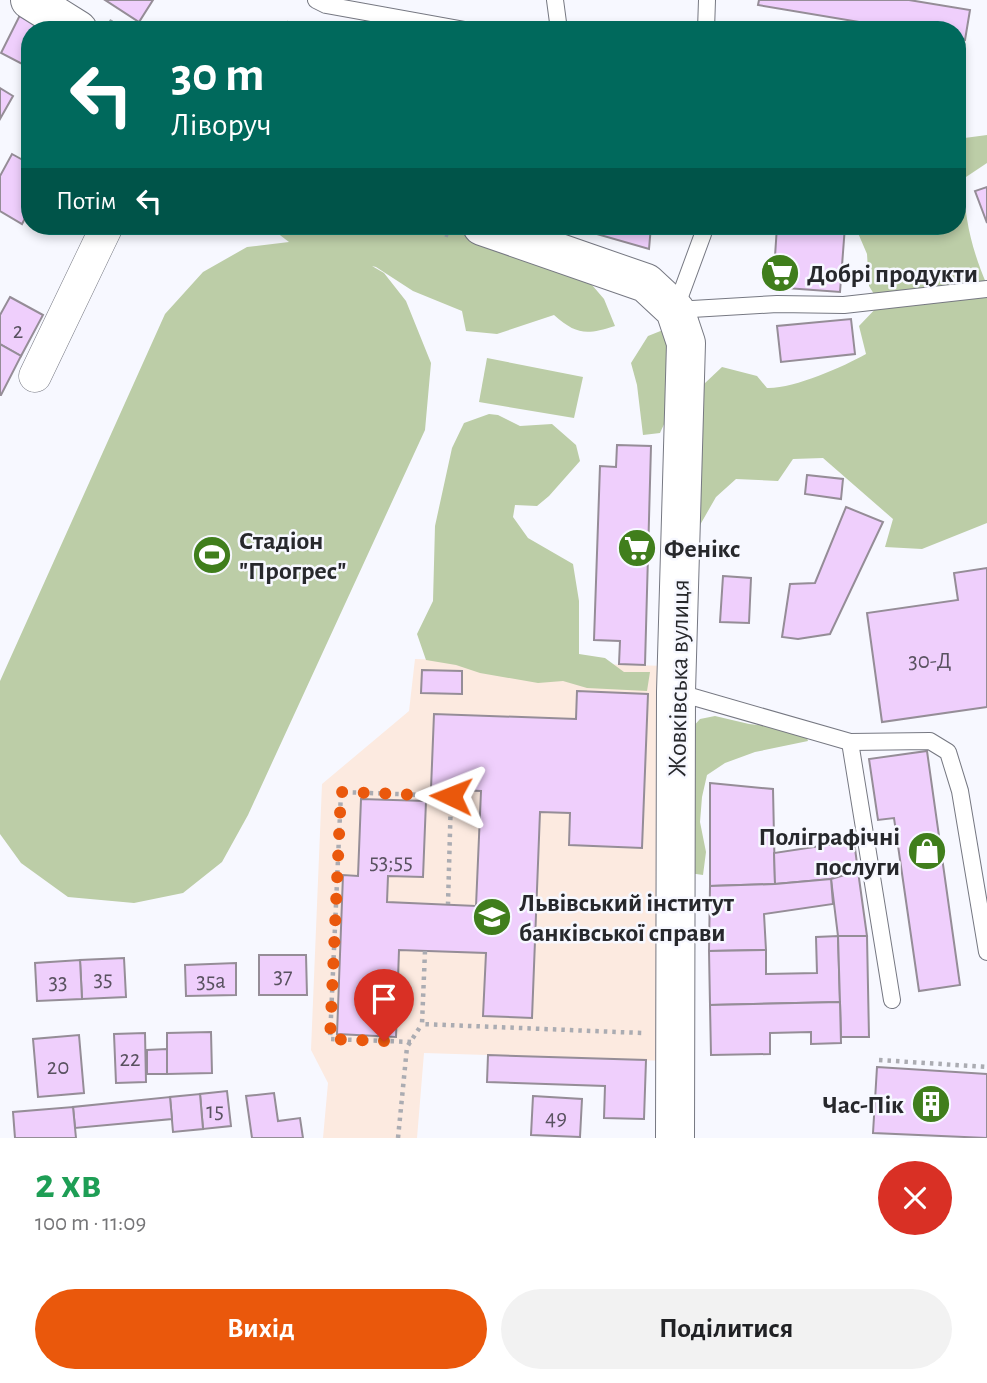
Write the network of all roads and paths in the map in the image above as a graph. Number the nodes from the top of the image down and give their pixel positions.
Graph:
1 (30, 0) edge
2 (316, 0) edge
3 (555, 0) edge
4 (707, 0) edge
5 (64, 21) edge
6 (415, 21) edge
7 (558, 21) edge
8 (706, 21) edge
9 (103, 235) edge
10 (478, 235) edge
11 (703, 235) edge
12 (987, 289) edge
13 (675, 310) junction
14 (35, 376) dead end
15 (676, 692) junction
16 (850, 742) junction
17 (448, 904) dead end
18 (425, 951) dead end
19 (987, 952) edge
20 (892, 1000) dead end
21 (422, 1024) junction
22 (653, 1037) dead end
23 (411, 1042) junction
24 (879, 1060) dead end
25 (987, 1067) edge
26 (398, 1138) edge
27 (675, 1138) edge

1 - 5 street
2 - 6 lane
3 - 7 lane
4 - 8 lane
9 - 14 street
10 - 13 street
11 - 13 lane
12 - 13 lane
13 - 15 street, Жовківська вулиця
15 - 16 lane
15 - 27 street, Жовківська вулиця
16 - 19 lane
16 - 20 lane
17 - 23 path
18 - 21 path
21 - 22 path
21 - 23 path
23 - 26 path
24 - 25 path

